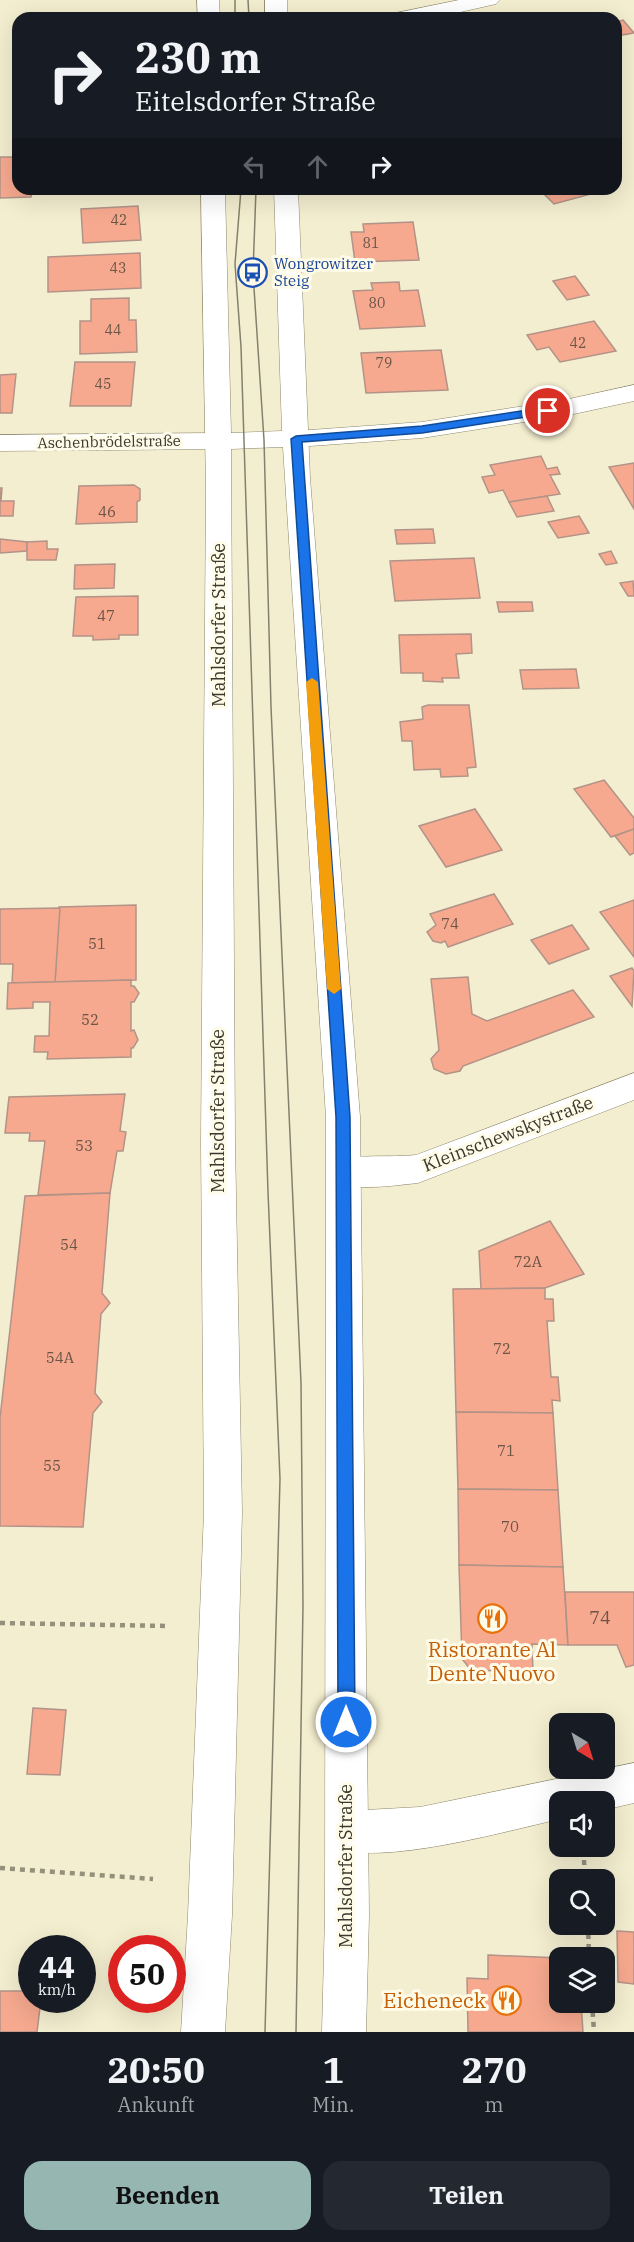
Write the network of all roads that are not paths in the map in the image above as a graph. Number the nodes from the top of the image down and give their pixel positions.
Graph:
1 (489, 0) edge
2 (432, 12) edge
3 (213, 195) edge
4 (286, 195) edge
5 (634, 393) edge
6 (296, 439) junction
7 (218, 441) junction
8 (0, 442) edge
9 (634, 1086) edge
10 (344, 1172) junction
11 (634, 1783) edge
12 (347, 1832) junction
13 (202, 2032) edge
14 (344, 2032) edge

1 - 2 main road
3 - 7 main road, Mahlsdorfer Straße
4 - 6 main road, Mahlsdorfer Straße
5 - 6 main road, Aschenbrödelstraße
6 - 7 main road, Aschenbrödelstraße
6 - 10 main road, Mahlsdorfer Straße
7 - 8 main road, Aschenbrödelstraße
7 - 13 main road, Mahlsdorfer Straße
9 - 10 main road, Kleinschewskystraße
10 - 12 main road, Mahlsdorfer Straße
11 - 12 main road
12 - 14 main road, Mahlsdorfer Straße

